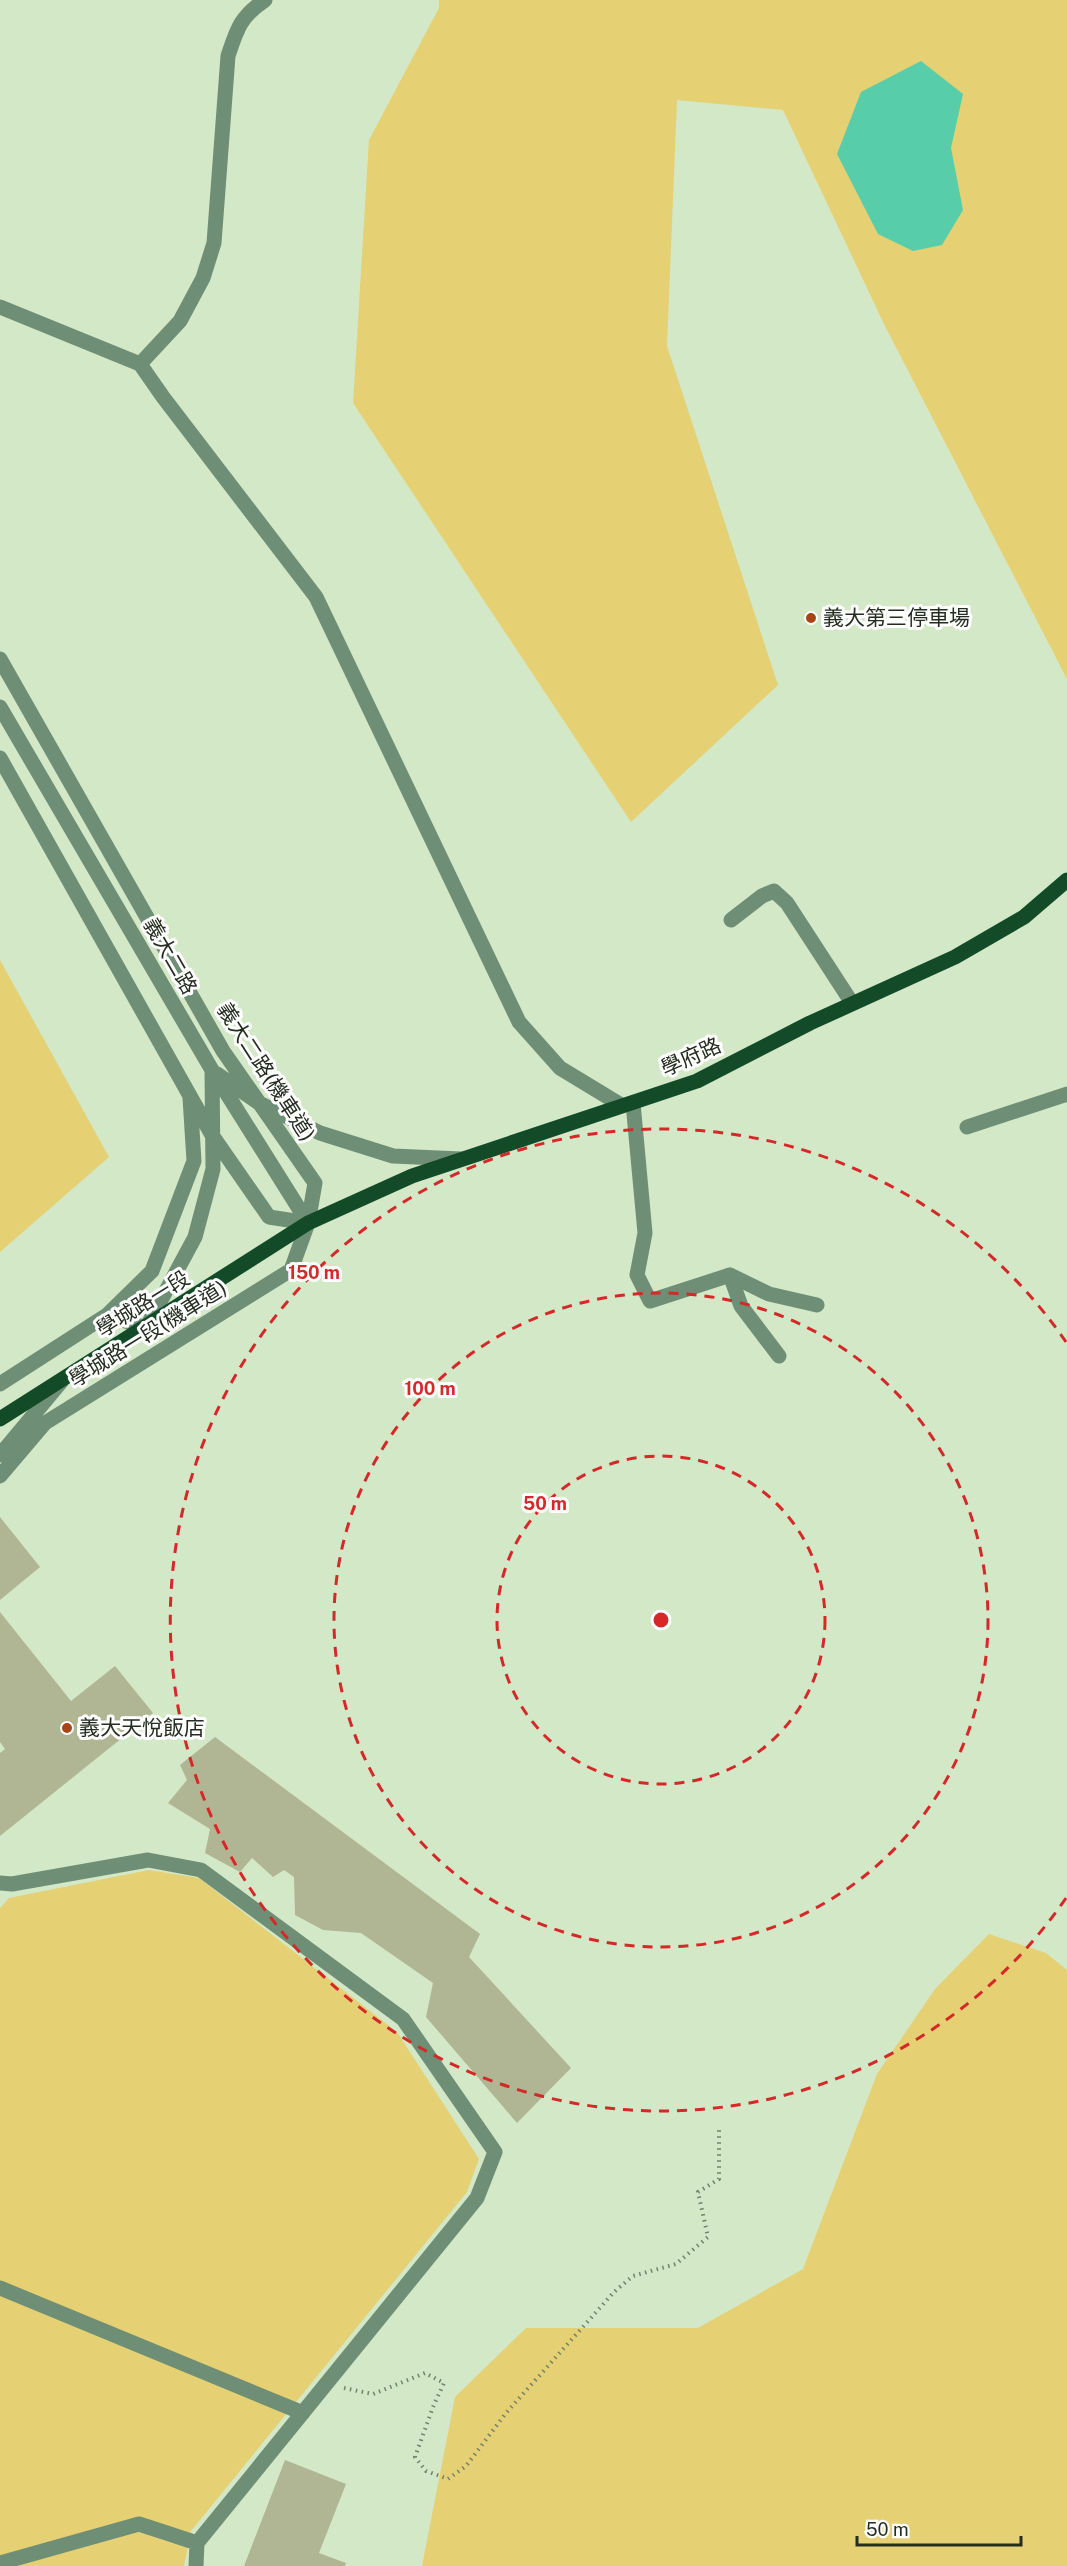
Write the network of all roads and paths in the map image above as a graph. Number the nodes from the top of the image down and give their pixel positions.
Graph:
1 (265, 0) edge
2 (0, 307) edge
3 (140, 364) junction
4 (0, 659) edge
5 (0, 707) edge
6 (0, 758) edge
7 (1067, 880) edge
8 (731, 920) dead end
9 (852, 1003) junction
10 (212, 1070) junction
11 (190, 1092) junction
12 (1067, 1094) edge
13 (259, 1103) junction
14 (627, 1104) junction
15 (967, 1127) dead end
16 (212, 1135) junction
17 (461, 1159) junction
18 (308, 1223) junction
19 (730, 1275) junction
20 (817, 1305) dead end
21 (107, 1315) junction
22 (146, 1328) junction
23 (779, 1356) dead end
24 (65, 1378) junction
25 (0, 1384) edge
26 (0, 1419) edge
27 (1, 1454) edge
28 (0, 1476) edge
29 (0, 1883) edge
30 (719, 2128) dead end
31 (0, 2288) edge
32 (326, 2384) junction
33 (303, 2413) junction
34 (196, 2543) junction
35 (0, 2563) edge
36 (196, 2566) edge

1 - 3 street
2 - 3 street
3 - 14 street
4 - 13 street, 義大二路(機車道)
5 - 10 street, 義大二路
6 - 11 street
7 - 9 main road, 學府路
8 - 9 street
9 - 14 main road, 學府路
10 - 13 street
10 - 16 street
10 - 18 street, 義大二路
11 - 16 street
11 - 21 street
12 - 15 street
13 - 17 street
13 - 18 street, 義大二路(機車道)
14 - 17 main road, 學府路
14 - 19 street
16 - 18 street
16 - 22 street
17 - 18 main road, 學府路
18 - 22 main road, 學城路一段
18 - 28 street, 學城路一段(機車道)
19 - 20 street
19 - 23 street
21 - 22 street, 學城路一段(機車道)
21 - 25 street, 學城路一段(機車道)
22 - 24 main road, 學城路一段
24 - 26 main road, 學城路一段
24 - 27 street
29 - 32 street
30 - 32 path
31 - 33 street
32 - 33 street
33 - 34 street
34 - 35 street
34 - 36 street

